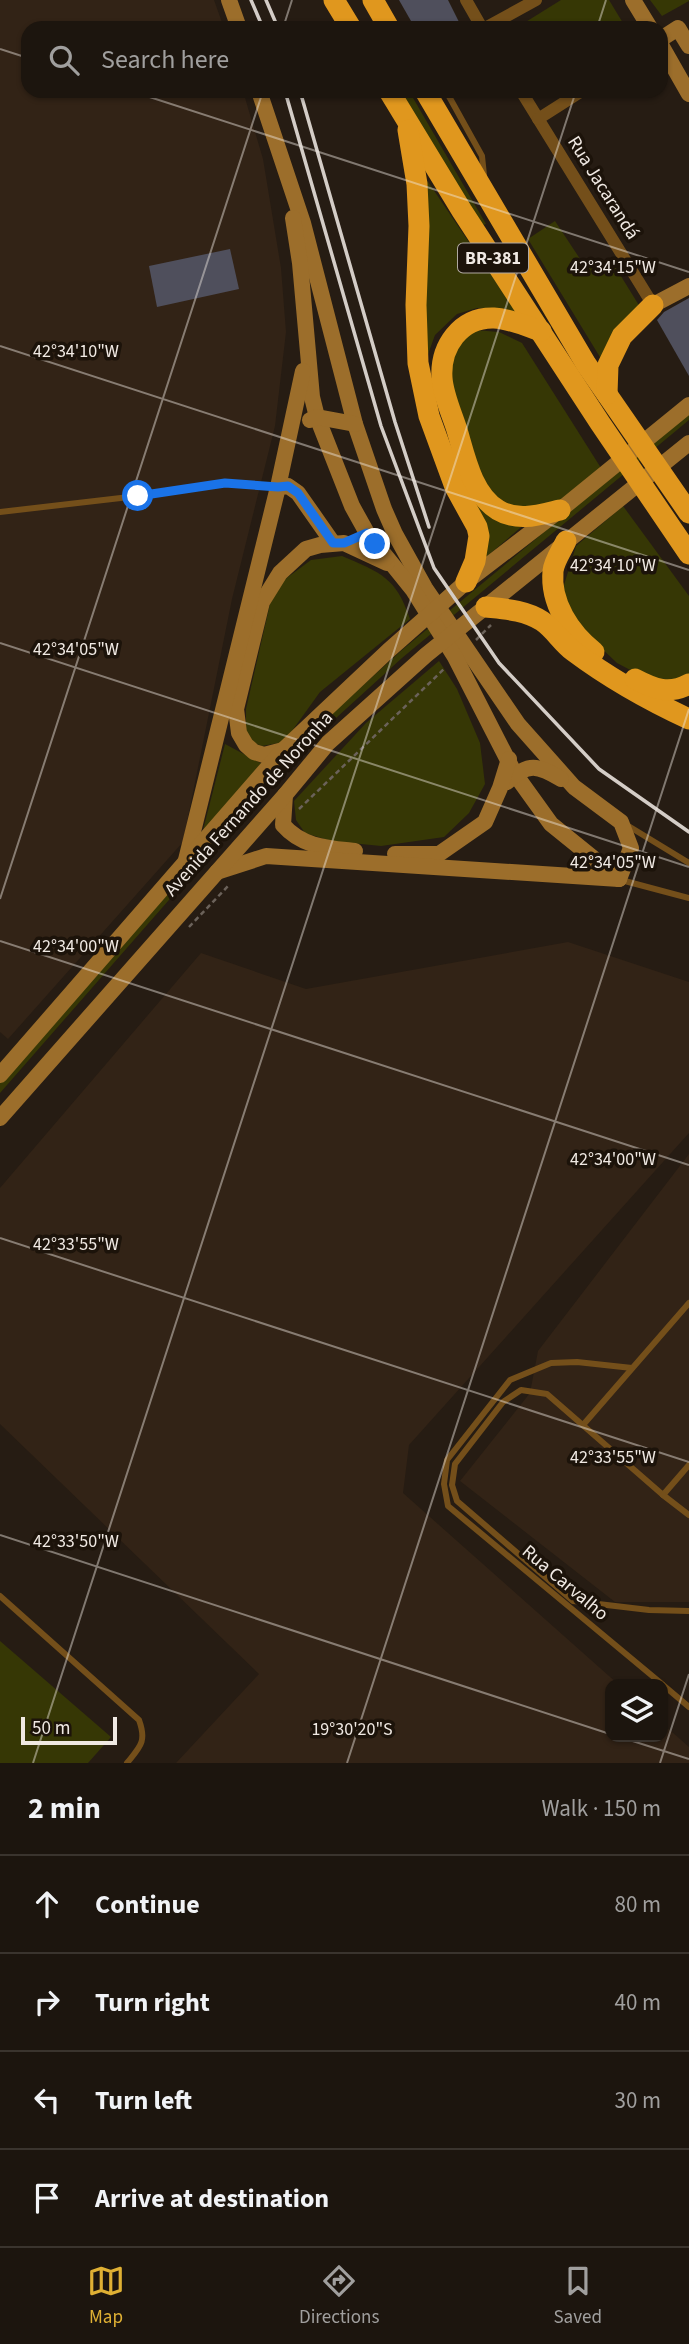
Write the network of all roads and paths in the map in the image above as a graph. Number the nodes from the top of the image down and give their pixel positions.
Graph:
1 (229, 0) edge
2 (334, 0) edge
3 (373, 0) edge
4 (466, 0) edge
5 (536, 0) edge
6 (633, 0) edge
7 (236, 21) edge
8 (347, 21) edge
9 (385, 21) edge
10 (479, 21) edge
11 (496, 21) edge
12 (646, 21) edge
13 (668, 34) edge
14 (689, 46) edge
15 (668, 57) edge
16 (689, 94) edge
17 (261, 98) edge
18 (393, 98) edge
19 (429, 98) edge
20 (450, 98) edge
21 (525, 98) edge
22 (571, 98) edge
23 (538, 119) junction
24 (406, 120) junction
25 (283, 166) junction
26 (489, 201) junction
27 (689, 286) edge
28 (653, 305) junction
29 (541, 331) junction
30 (307, 339) junction
31 (689, 405) edge
32 (609, 410) junction
33 (317, 417) junction
34 (355, 424) junction
35 (290, 433) junction
36 (689, 443) edge
37 (278, 487) junction
38 (384, 509) junction
39 (560, 510) junction
40 (0, 512) edge
41 (689, 513) edge
42 (367, 533) junction
43 (566, 541) junction
44 (339, 543) junction
45 (687, 551) edge
46 (396, 568) junction
47 (466, 582) junction
48 (419, 589) junction
49 (485, 607) junction
50 (508, 610) junction
51 (471, 644) dead end
52 (452, 662) dead end
53 (477, 678) junction
54 (689, 684) edge
55 (689, 719) edge
56 (283, 750) junction
57 (512, 767) junction
58 (574, 787) junction
59 (285, 795) junction
60 (621, 822) junction
61 (283, 825) junction
62 (249, 860) junction
63 (689, 863) edge
64 (184, 865) junction
65 (215, 873) junction
66 (619, 879) junction
67 (689, 898) edge
68 (182, 934) dead end
69 (2, 1069) edge
70 (0, 1118) edge
71 (689, 1303) edge
72 (632, 1368) junction
73 (583, 1425) junction
74 (689, 1465) edge
75 (663, 1495) junction
76 (689, 1515) edge
77 (0, 1596) edge
78 (689, 1611) edge
79 (655, 1679) edge
80 (668, 1690) edge
81 (689, 1707) edge
82 (127, 1763) edge

1 - 7 main road
2 - 8 highway
3 - 9 highway
4 - 10 street
5 - 11 street
6 - 12 main road
13 - 14 main road
15 - 16 main road
17 - 25 main road
18 - 24 highway, BR-381
19 - 26 highway, BR-381
20 - 26 lane
21 - 23 street, Rua Jacarandá
22 - 23 street
23 - 28 street, Rua Jacarandá
24 - 29 highway, BR-381
24 - 47 highway
25 - 30 main road
25 - 34 main road
26 - 32 highway, BR-381
27 - 28 main road
28 - 32 highway
29 - 32 highway, BR-381
29 - 39 highway
30 - 33 main road
30 - 35 main road
31 - 39 main road, Avenida Fernando de Noronha
32 - 41 highway, BR-381
32 - 45 highway, BR-381
33 - 34 main road
33 - 35 main road
33 - 42 main road
34 - 38 main road
35 - 37 main road
36 - 43 main road, Avenida Fernando de Noronha
37 - 40 lane
37 - 44 main road
37 - 64 main road
38 - 42 main road
38 - 48 main road
39 - 47 main road, Avenida Fernando de Noronha
42 - 44 main road
42 - 46 main road
43 - 49 main road, Avenida Fernando de Noronha
43 - 54 highway
44 - 46 main road
44 - 56 main road
46 - 48 main road
47 - 56 main road, Avenida Fernando de Noronha
48 - 53 main road
49 - 50 highway
49 - 59 main road, Avenida Fernando de Noronha
50 - 51 path
50 - 55 highway
52 - 61 path
53 - 57 main road
53 - 58 main road
56 - 64 main road, Avenida Fernando de Noronha
57 - 58 main road
57 - 61 main road
57 - 66 main road
58 - 60 main road
59 - 61 main road
59 - 65 main road, Avenida Fernando de Noronha
60 - 63 lane
60 - 66 main road
62 - 65 main road
62 - 66 main road
62 - 68 path
64 - 69 main road, Avenida Fernando de Noronha
65 - 70 main road, Avenida Fernando de Noronha
66 - 67 lane
71 - 72 lane
72 - 73 lane
72 - 79 lane, Rua Carvalho
73 - 75 lane
73 - 78 lane
74 - 75 lane
75 - 76 lane
77 - 82 lane
80 - 81 lane, Rua Carvalho

